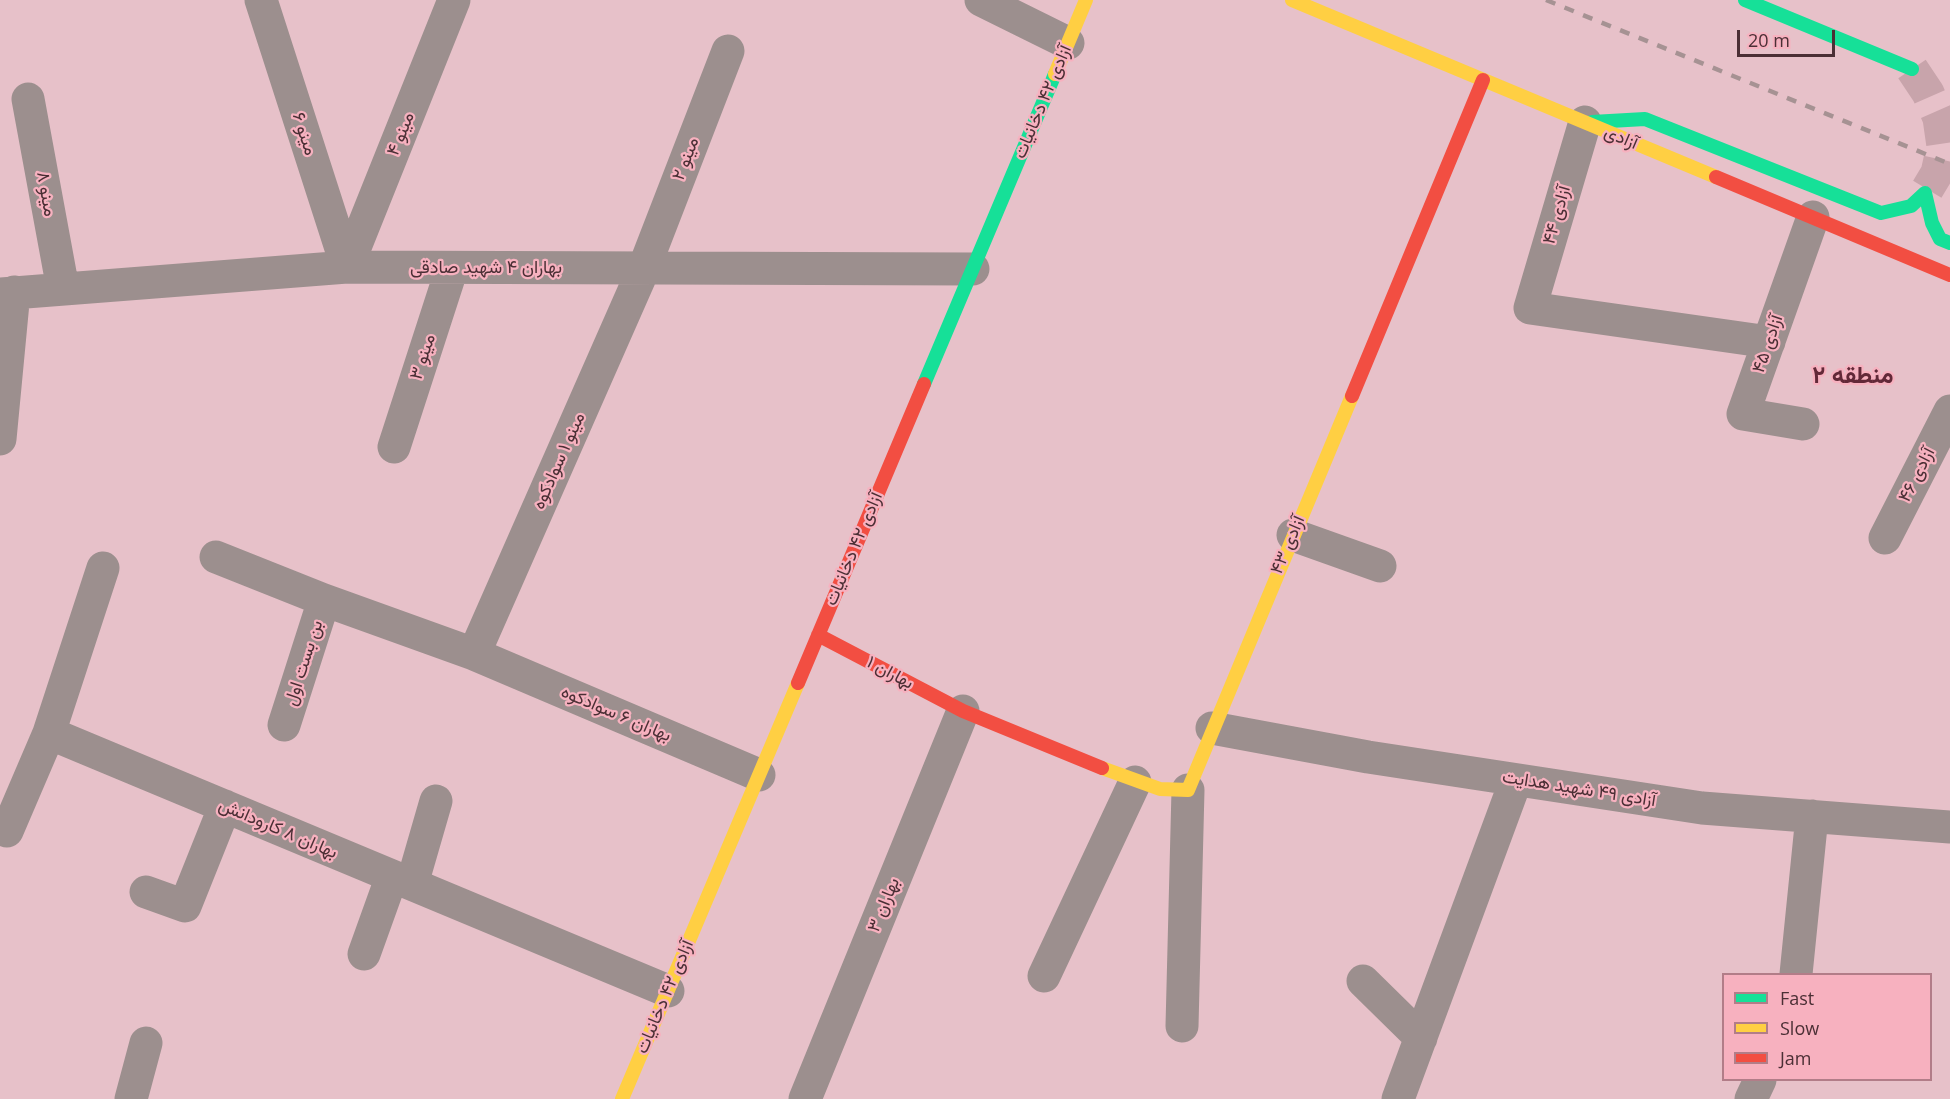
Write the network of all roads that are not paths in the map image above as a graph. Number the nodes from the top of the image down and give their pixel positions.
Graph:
1 (261, 0) edge
2 (454, 0) edge
3 (981, 0) edge
4 (1086, 0) edge
5 (1292, 0) edge
6 (1745, 0) edge
7 (1068, 44) junction
8 (728, 51) dead end
9 (1912, 69) tunnel mouth
10 (1483, 80) junction
11 (28, 99) dead end
12 (1585, 122) junction
13 (1813, 217) junction
14 (1950, 243) edge
15 (347, 267) junction
16 (452, 268) junction
17 (644, 268) junction
18 (973, 268) junction
19 (1950, 275) edge
20 (63, 289) junction
21 (7, 293) edge
22 (1769, 342) junction
23 (1950, 411) edge
24 (1803, 424) dead end
25 (0, 439) edge
26 (394, 447) dead end
27 (1293, 535) junction
28 (1885, 538) dead end
29 (216, 557) dead end
30 (1380, 566) dead end
31 (104, 568) dead end
32 (324, 600) junction
33 (818, 635) junction
34 (474, 654) junction
35 (963, 711) junction
36 (284, 725) dead end
37 (1212, 728) junction
38 (49, 733) junction
39 (759, 775) junction
40 (1516, 780) junction
41 (1135, 782) junction
42 (1188, 790) junction
43 (436, 801) dead end
44 (225, 806) junction
45 (1812, 816) junction
46 (1950, 826) edge
47 (7, 831) dead end
48 (402, 880) junction
49 (146, 891) dead end
50 (364, 954) dead end
51 (1796, 973) edge
52 (1044, 975) dead end
53 (1364, 981) dead end
54 (668, 991) junction
55 (1182, 1026) dead end
56 (1421, 1038) junction
57 (146, 1043) dead end
58 (1759, 1081) edge
59 (131, 1099) edge
60 (622, 1099) edge
61 (805, 1099) edge
62 (1398, 1099) edge
63 (1750, 1099) edge

1 - 15 street, مینو ۶
2 - 15 street, مینو ۴
3 - 7 street
4 - 7 street, آزادی ۴۲ دخانیات
5 - 10 street, آزادی
6 - 9 street
7 - 18 street, آزادی ۴۲ دخانیات
8 - 17 street, مینو ۲
10 - 12 street, آزادی
10 - 27 street, آزادی ۴۳
11 - 20 street, مینو ۸
12 - 13 street, آزادی
12 - 14 street
12 - 22 street, آزادی ۴۴
13 - 19 street, آزادی
13 - 22 street, آزادی ۴۵
15 - 16 street, بهاران ۴ شهید صادقی
15 - 20 street, بهاران ۴ شهید صادقی
16 - 17 street, بهاران ۴ شهید صادقی
16 - 26 street, مینو ۳
17 - 18 street, بهاران ۴ شهید صادقی
17 - 34 street, مینو ۱ سوادکوه
18 - 33 street, آزادی ۴۲ دخانیات
20 - 21 street, بهاران ۴ شهید صادقی
21 - 25 street
22 - 24 street, آزادی ۴۵
23 - 28 street, آزادی ۴۶
27 - 30 street
27 - 37 street, آزادی ۴۳
29 - 32 street, بهاران ۶ سوادکوه
31 - 38 street
32 - 34 street, بهاران ۶ سوادکوه
32 - 36 street, بن بست اول
33 - 35 street, بهاران ۱
33 - 39 street, آزادی ۴۲ دخانیات
34 - 39 street, بهاران ۶ سوادکوه
35 - 41 street
35 - 61 street, بهاران ۳
37 - 40 street, آزادی ۴۹ شهید هدایت
37 - 42 street, آزادی ۴۳
38 - 44 street, بهاران ۸ کارودانش
38 - 47 street
39 - 54 street, آزادی ۴۲ دخانیات
40 - 45 street, آزادی ۴۹ شهید هدایت
40 - 56 street
41 - 42 street
41 - 52 street
42 - 55 street
43 - 48 street
44 - 48 street, بهاران ۸ کارودانش
44 - 49 street
45 - 46 street, آزادی ۴۹ شهید هدایت
45 - 51 street
48 - 50 street
48 - 54 street, بهاران ۸ کارودانش
53 - 56 street
54 - 60 street, آزادی ۴۲ دخانیات
56 - 62 street
57 - 59 street
58 - 63 street

